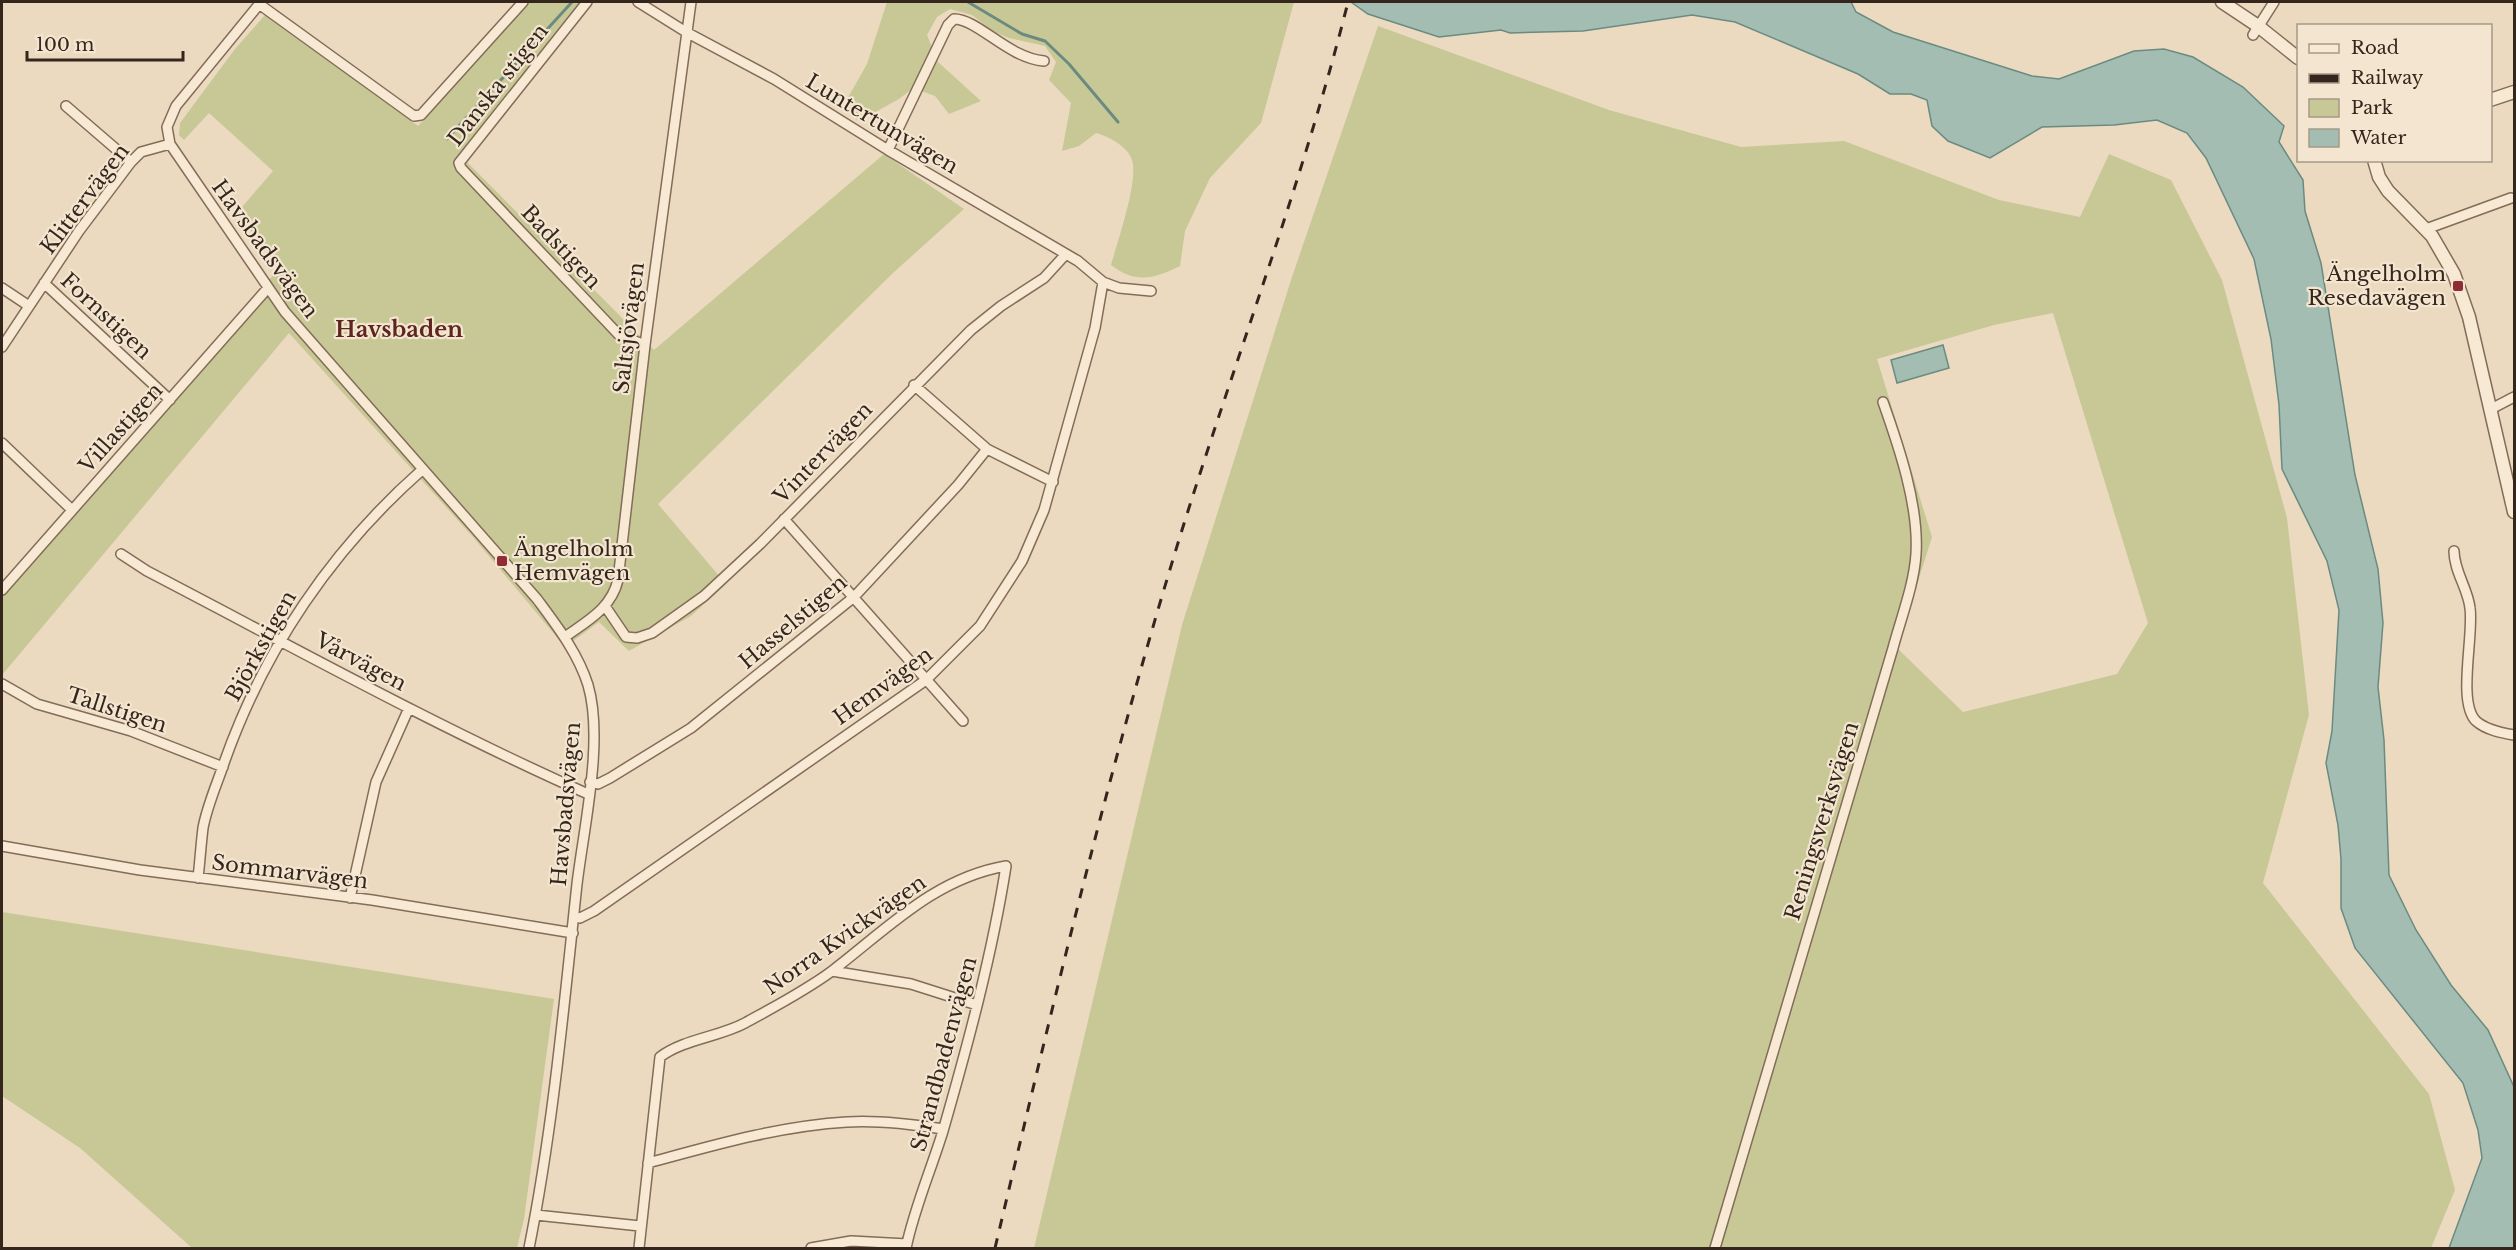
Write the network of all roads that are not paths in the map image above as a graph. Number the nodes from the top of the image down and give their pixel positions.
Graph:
1 (523, 2) edge
2 (587, 2) edge
3 (638, 2) edge
4 (691, 2) edge
5 (2222, 2) edge
6 (2274, 2) edge
7 (260, 3) edge
8 (2256, 30) junction
9 (686, 32) junction
10 (2297, 57) edge
11 (1044, 61) dead end
12 (2514, 92) edge
13 (2492, 99) edge
14 (66, 106) dead end
15 (170, 144) junction
16 (888, 150) junction
17 (131, 162) junction
18 (2375, 162) edge
19 (459, 164) joint
20 (2511, 198) dead end
21 (2427, 229) junction
22 (1066, 254) junction
23 (1103, 282) junction
24 (44, 283) junction
25 (2, 288) edge
26 (267, 289) junction
27 (1150, 291) dead end
28 (28, 306) junction
29 (645, 345) junction
30 (2, 347) edge
31 (914, 386) junction
32 (2514, 397) edge
33 (170, 400) junction
34 (1883, 402) dead end
35 (2491, 409) junction
36 (2, 443) edge
37 (987, 449) junction
38 (423, 469) junction
39 (1053, 482) junction
40 (72, 510) junction
41 (2514, 512) edge
42 (784, 519) junction
43 (2454, 552) dead end
44 (121, 554) dead end
45 (2, 590) edge
46 (854, 597) junction
47 (605, 606) junction
48 (565, 637) junction
49 (280, 640) junction
50 (926, 680) junction
51 (2, 684) edge
52 (409, 708) junction
53 (963, 721) dead end
54 (2514, 735) edge
55 (223, 767) junction
56 (590, 782) junction
57 (588, 794) junction
58 (2, 846) edge
59 (1006, 866) joint
60 (198, 878) junction
61 (350, 897) junction
62 (574, 917) junction
63 (573, 933) junction
64 (832, 971) junction
65 (977, 1005) junction
66 (944, 1129) junction
67 (648, 1162) junction
68 (536, 1215) junction
69 (639, 1226) junction
70 (907, 1246) edge
71 (529, 1248) edge
72 (639, 1248) edge
73 (811, 1248) edge
74 (1715, 1248) edge

1 - 7 street
2 - 19 street, Danska stigen
3 - 9 street, Luntertunvägen
4 - 9 street, Saltsjövägen
5 - 8 street
6 - 8 street
7 - 15 street
8 - 10 street
9 - 16 street, Luntertunvägen
9 - 29 street, Saltsjövägen
11 - 16 street
12 - 13 street
14 - 17 street
15 - 17 street, Klittervägen
15 - 26 street, Havsbadsvägen
16 - 22 street, Luntertunvägen
17 - 24 street, Klittervägen
18 - 21 street
19 - 29 street, Badstigen
20 - 21 street
21 - 35 street
22 - 23 street, Luntertunvägen
22 - 31 street, Vintervägen
23 - 27 street
23 - 39 street, Hemvägen
24 - 28 street, Klittervägen
24 - 33 street, Fornstigen
25 - 28 street
26 - 33 street, Villastigen
26 - 38 street, Havsbadsvägen
28 - 30 street, Klittervägen
29 - 47 street, Saltsjövägen
31 - 37 street
31 - 42 street, Vintervägen
32 - 35 street
33 - 40 street, Villastigen
34 - 74 street, Reningsverksvägen
35 - 41 street
36 - 40 street
37 - 39 street
37 - 46 street, Hasselstigen
38 - 48 street, Havsbadsvägen
38 - 49 street, Björkstigen
39 - 50 street, Hemvägen
40 - 45 street, Villastigen
42 - 46 street
42 - 47 street, Vintervägen
43 - 54 street
44 - 49 street, Vårvägen
46 - 50 street
46 - 56 street, Hasselstigen
47 - 48 street, Saltsjövägen
48 - 56 street, Havsbadsvägen
49 - 52 street, Vårvägen
49 - 55 street, Björkstigen
50 - 53 street
50 - 62 street, Hemvägen
51 - 55 street, Tallstigen
52 - 57 street, Vårvägen
52 - 61 street
55 - 60 street, Björkstigen
56 - 57 street, Havsbadsvägen
57 - 62 street, Havsbadsvägen
58 - 60 street, Sommarvägen
59 - 64 street, Norra Kvickvägen
59 - 65 street, Strandbadenvägen
60 - 61 street, Sommarvägen
61 - 63 street, Sommarvägen
62 - 63 street, Havsbadsvägen
63 - 68 street, Havsbadsvägen
64 - 65 street
64 - 67 street, Norra Kvickvägen
65 - 66 street, Strandbadenvägen
66 - 67 street
66 - 70 street, Strandbadenvägen
67 - 69 street, Norra Kvickvägen
68 - 69 street
68 - 71 street, Havsbadsvägen
69 - 72 street, Norra Kvickvägen
70 - 73 street

